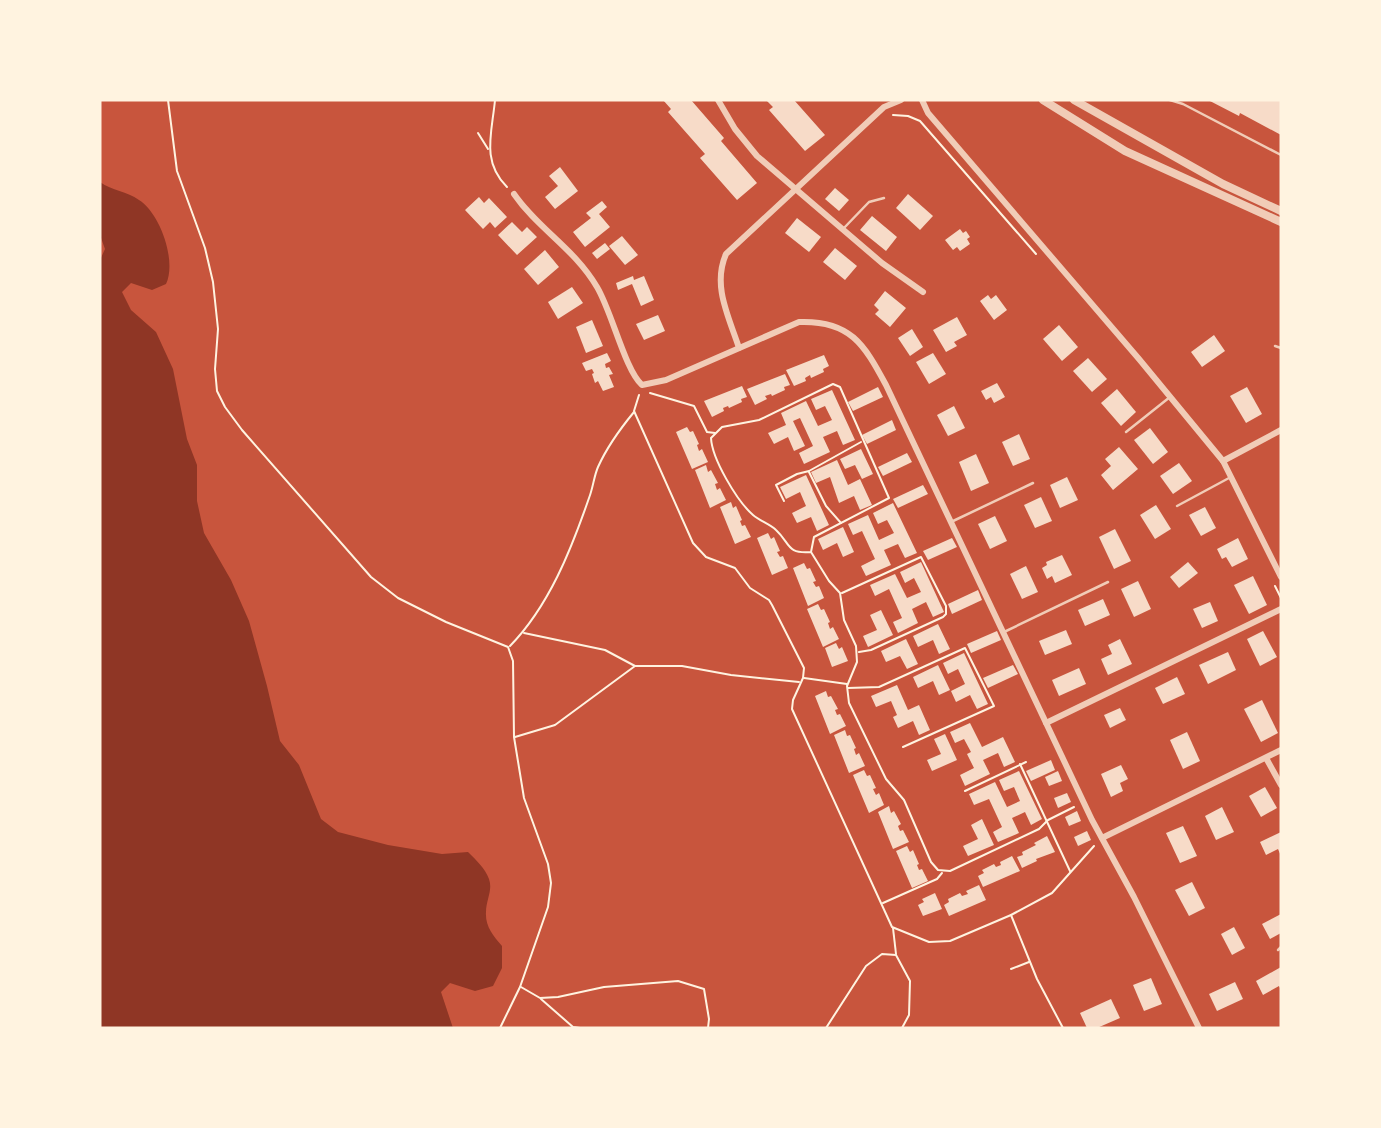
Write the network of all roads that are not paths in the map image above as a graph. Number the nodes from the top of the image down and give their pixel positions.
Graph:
1 (718, 100) edge
2 (901, 100) edge
3 (922, 100) edge
4 (1044, 100) edge
5 (1073, 100) edge
6 (1170, 100) edge
7 (1184, 102) edge
8 (1281, 155) edge
9 (798, 189) junction
10 (514, 194) road end
11 (884, 198) dead end
12 (1281, 211) edge
13 (1281, 222) edge
14 (843, 229) junction
15 (923, 292) dead end
16 (1275, 346) dead end
17 (739, 348) junction
18 (1281, 348) edge
19 (1171, 397) junction
20 (1281, 430) edge
21 (1126, 432) dead end
22 (1223, 461) junction
23 (1233, 476) junction
24 (1033, 483) dead end
25 (1177, 506) dead end
26 (951, 522) junction
27 (1281, 577) edge
28 (1108, 582) dead end
29 (1281, 609) edge
30 (1002, 632) junction
31 (1046, 723) junction
32 (1281, 750) edge
33 (1266, 758) junction
34 (1281, 785) edge
35 (1102, 838) junction
36 (1199, 1028) edge

1 - 9 street
2 - 9 street
3 - 19 street
4 - 13 street
5 - 12 street
6 - 7 lane
7 - 8 lane
9 - 14 street
9 - 17 street
10 - 17 street
11 - 14 lane
14 - 15 street
16 - 18 lane
17 - 26 street
19 - 21 lane
19 - 22 street
20 - 22 street
22 - 23 street
23 - 25 lane
23 - 27 street
24 - 26 lane
26 - 30 street
28 - 30 lane
29 - 31 street
30 - 31 street
31 - 35 street
32 - 33 street
33 - 34 street
33 - 35 street
35 - 36 street

